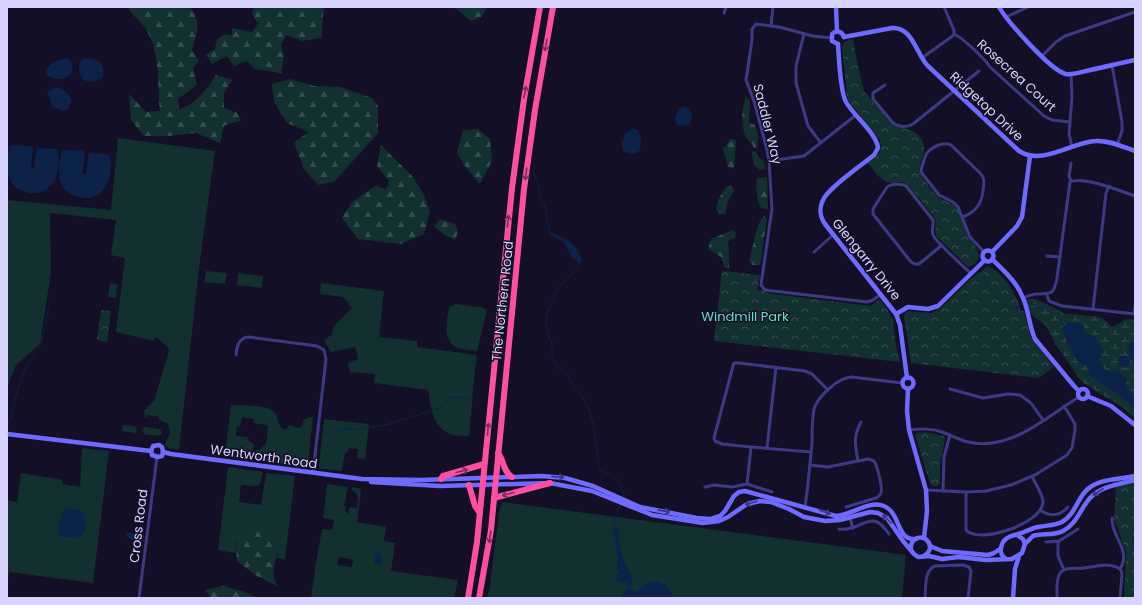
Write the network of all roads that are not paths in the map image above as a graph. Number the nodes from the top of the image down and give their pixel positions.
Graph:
1 (540, 7) edge
2 (553, 7) edge
3 (726, 7) edge
4 (773, 7) edge
5 (836, 7) edge
6 (944, 7) edge
7 (998, 7) edge
8 (1028, 7) edge
9 (1135, 12) edge
10 (724, 13) dead end
11 (1006, 17) junction
12 (771, 26) junction
13 (837, 32) junction
14 (804, 34) junction
15 (954, 34) junction
16 (844, 36) junction
17 (831, 38) junction
18 (838, 44) junction
19 (1042, 56) junction
20 (922, 58) junction
21 (1135, 60) edge
22 (1112, 65) junction
23 (979, 71) dead end
24 (1071, 74) junction
25 (885, 85) dead end
26 (954, 91) junction
27 (856, 115) junction
28 (1070, 122) junction
29 (821, 143) junction
30 (1118, 145) junction
31 (1072, 147) junction
32 (1135, 151) edge
33 (1030, 156) junction
34 (769, 161) junction
35 (1071, 163) dead end
36 (1071, 181) junction
37 (1108, 186) junction
38 (1135, 196) edge
39 (962, 217) junction
40 (834, 235) junction
41 (942, 245) junction
42 (814, 252) dead end
43 (984, 252) junction
44 (992, 252) junction
45 (1047, 256) dead end
46 (1060, 257) junction
47 (992, 259) junction
48 (984, 260) junction
49 (970, 274) junction
50 (881, 294) junction
51 (1047, 295) junction
52 (1023, 298) junction
53 (1135, 306) edge
54 (1093, 309) junction
55 (896, 314) junction
56 (1135, 314) edge
57 (236, 355) dead end
58 (776, 367) junction
59 (907, 378) junction
60 (902, 383) junction
61 (908, 389) junction
62 (950, 389) dead end
63 (828, 390) junction
64 (1080, 391) junction
65 (1087, 396) junction
66 (1079, 397) junction
67 (1064, 406) junction
68 (1043, 420) junction
69 (861, 422) dead end
70 (1135, 425) edge
71 (909, 430) junction
72 (7, 434) edge
73 (950, 435) junction
74 (752, 447) junction
75 (767, 448) junction
76 (151, 451) junction
77 (164, 452) junction
78 (498, 452) junction
79 (811, 452) junction
80 (157, 457) junction
81 (858, 461) junction
82 (484, 464) junction
83 (810, 465) junction
84 (313, 473) junction
85 (1032, 476) junction
86 (1135, 476) edge
87 (512, 477) junction
88 (362, 479) junction
89 (440, 479) junction
90 (1135, 480) edge
91 (483, 481) junction
92 (495, 481) junction
93 (550, 483) junction
94 (748, 484) junction
95 (469, 485) junction
96 (705, 487) dead end
97 (926, 490) junction
98 (942, 491) junction
99 (772, 492) dead end
100 (966, 492) junction
101 (494, 498) junction
102 (617, 498) junction
103 (627, 503) junction
104 (781, 503) junction
105 (805, 507) junction
106 (846, 507) dead end
107 (1068, 507) dead end
108 (1040, 510) junction
109 (480, 513) junction
110 (850, 518) junction
111 (1112, 518) dead end
112 (853, 528) junction
113 (839, 529) dead end
114 (1078, 529) dead end
115 (890, 534) dead end
116 (1017, 535) junction
117 (916, 538) junction
118 (924, 538) junction
119 (1046, 542) dead end
120 (1058, 542) junction
121 (1025, 544) junction
122 (930, 546) junction
123 (1000, 549) junction
124 (911, 550) junction
125 (1020, 555) junction
126 (924, 556) junction
127 (1007, 559) junction
128 (1015, 569) junction
129 (1120, 569) junction
130 (1064, 570) junction
131 (139, 598) edge
132 (468, 598) edge
133 (479, 598) edge
134 (925, 598) edge
135 (968, 598) edge
136 (1013, 598) edge
137 (1057, 598) edge
138 (1120, 598) edge

82 -> 1 highway, The Northern Road
2 -> 78 highway, The Northern Road
3 - 10 street
4 - 12 street
5 - 13 street
6 - 15 street
7 - 11 street
8 - 11 street
9 - 19 street
11 - 19 street
12 - 14 street
12 - 34 street, Saddler Way
13 - 16 street
13 - 17 street
14 - 17 street
14 - 29 street
15 - 20 street
15 - 28 street, Rosecrea Court
16 - 18 street
16 - 20 street, Ridgetop Drive
17 - 18 street
18 - 27 street, Glengarry Drive
19 - 24 street
20 - 26 street, Ridgetop Drive
21 - 22 street
22 - 24 street
22 - 30 street
23 - 26 street
24 - 28 street
25 - 26 street
26 - 33 street, Ridgetop Drive
27 - 29 street
27 - 40 street, Glengarry Drive
28 - 31 street
29 - 34 street
30 - 31 street, Ridgetop Drive
30 - 32 street, Ridgetop Drive
31 - 33 street, Ridgetop Drive
33 - 44 street
34 - 50 street, Saddler Way
35 - 36 street
36 - 37 street
36 - 46 street
37 - 38 street
37 - 54 street
39 - 39 street
39 - 43 street
40 - 42 street
40 - 50 street, Glengarry Drive
41 - 41 street
41 - 49 street
43 - 44 street
43 - 48 street
44 - 47 street
45 - 46 street
46 - 51 street
47 - 48 street
47 - 52 street
48 - 49 street
49 - 55 street
50 - 55 street, Glengarry Drive
51 - 52 street
51 - 54 street
52 - 64 street
53 - 56 street
54 - 56 street
55 - 59 street, Glengarry Drive
57 - 84 street
58 - 63 street
58 - 74 street
58 - 75 street
59 - 60 street
59 - 61 street
60 - 61 street
60 - 63 street
61 - 71 street
62 - 68 street
63 - 79 street
64 - 65 street
64 - 66 street
65 - 66 street
65 - 70 street
66 - 67 street
67 - 68 street
67 - 85 street
68 - 73 street
69 - 81 street
71 - 73 street
71 - 97 street
72 - 76 street
73 - 98 street
74 - 75 street
74 - 94 street
75 - 79 street
76 - 77 street
76 - 80 street
77 - 80 street
77 - 84 street, Wentworth Road
78 - 87 highway
78 - 92 highway, The Northern Road
79 - 83 street
80 - 131 street, Cross Road
81 - 83 street
81 - 106 street
89 -> 82 highway
82 - 91 highway, The Northern Road
83 - 105 street
84 - 88 street, Wentworth Road
85 - 100 street
85 - 108 street
86 - 116 street
87 - 92 street
87 -> 102 street
88 - 89 street, Wentworth Road
88 - 95 street, Wentworth Road
89 - 91 street, Wentworth Road
90 -> 121 street
91 - 92 street
91 - 95 street, Wentworth Road
91 - 109 highway, The Northern Road
92 - 93 street
92 - 101 highway, The Northern Road
93 -> 101 highway
93 - 102 street
94 - 96 street
94 - 99 street
95 - 109 highway
97 - 98 street
97 - 118 street
98 - 100 street
100 - 108 street
101 -> 133 highway, The Northern Road
102 - 103 street
104 -> 103 street
103 -> 104 street
104 - 105 street
104 - 110 street
105 -> 117 street
107 - 108 street
109 - 132 highway, The Northern Road
110 - 112 street
124 -> 110 street
111 - 129 street
112 - 113 street
112 - 115 street
114 - 120 street
116 - 121 street
116 - 123 street
117 - 118 street
117 - 124 street
118 - 122 street
119 - 120 street
120 - 130 street
121 - 125 street
122 - 123 street
122 - 126 street
123 - 127 street
124 - 126 street
125 - 127 street
125 - 128 street
126 - 127 street
127 - 128 street
128 - 136 street
129 - 130 street
129 - 138 street
130 - 137 street
134 - 135 street

